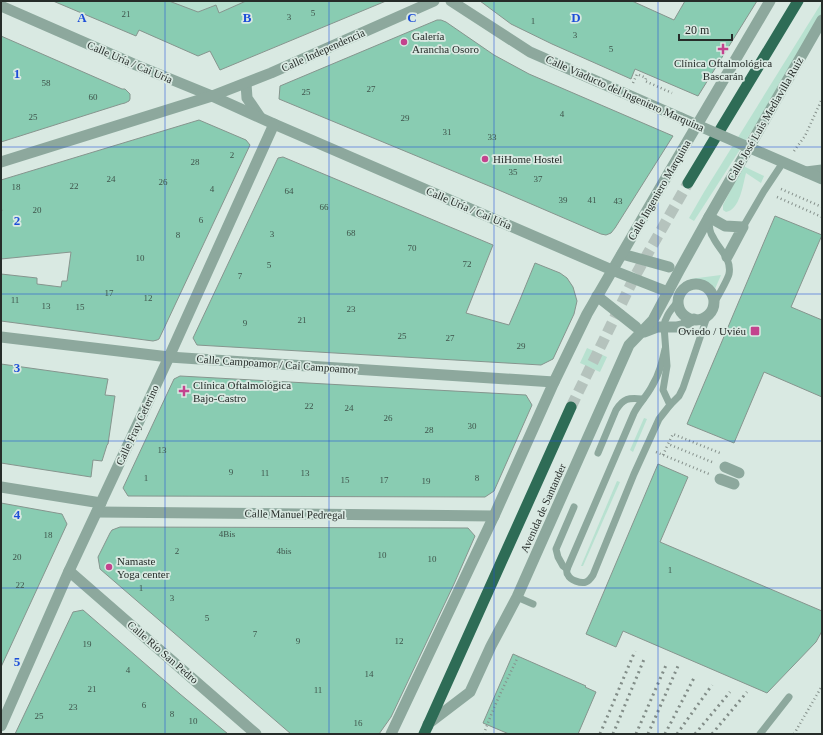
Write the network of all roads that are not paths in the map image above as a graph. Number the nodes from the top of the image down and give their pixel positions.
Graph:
1 (434, 1) edge
2 (451, 1) edge
3 (770, 1) edge
4 (798, 1) edge
5 (1, 6) edge
6 (822, 20) edge
7 (246, 84) junction
8 (212, 96) junction
9 (260, 117) junction
10 (274, 124) junction
11 (1, 162) edge
12 (780, 167) dead end
13 (822, 170) edge
14 (806, 172) junction
15 (822, 179) edge
16 (688, 183) tunnel mouth
17 (709, 217) junction
18 (743, 227) junction
19 (622, 254) junction
20 (727, 257) junction
21 (670, 267) dead end
22 (612, 270) junction
23 (597, 296) junction
24 (675, 296) junction
25 (711, 310) junction
26 (694, 319) junction
27 (664, 326) junction
28 (639, 330) junction
29 (1, 336) edge
30 (665, 349) junction
31 (169, 357) junction
32 (554, 382) junction
33 (643, 399) junction
34 (670, 405) junction
35 (571, 407) tunnel mouth
36 (598, 452) dead end
37 (725, 467) road end
38 (739, 473) dead end
39 (720, 479) road end
40 (734, 484) dead end
41 (1, 487) edge
42 (574, 507) dead end
43 (99, 508) junction
44 (494, 516) junction
45 (567, 569) junction
46 (69, 571) junction
47 (517, 597) junction
48 (533, 604) dead end
49 (789, 697) dead end
50 (1, 726) edge
51 (427, 731) edge
52 (256, 734) edge
53 (391, 734) edge
54 (419, 734) edge
55 (760, 734) edge

1 - 7 street, Calle Independencia
2 - 14 street, Calle Viaducto del Ingeniero Marquina, bridge
3 - 19 street, Calle Ingeniero Marquina
4 - 16 highway
5 - 8 street, Calle Uría / Cai Uría
6 - 17 street, Calle José Luis Mediavilla Ruiz
7 - 8 street, Calle Independencia
7 - 9 street, Calle Uría / Cai Uría
8 - 9 street, Calle Uría / Cai Uría
8 - 11 street, Calle Independencia
9 - 10 street, Calle Uría / Cai Uría
10 - 22 street, Calle Uría / Cai Uría
10 - 31 street, Calle Fray Ceferino
12 - 18 lane
13 - 14 street
14 - 15 street, Calle Viaducto del Ingeniero Marquina, bridge
17 - 18 street
17 - 20 lane
17 - 24 street, Calle José Luis Mediavilla Ruiz
18 - 20 street
19 - 21 street
19 - 22 street, Calle Ingeniero Marquina
20 - 25 lane
22 - 23 street, Calle Ingeniero Marquina
22 - 24 street, Calle Uría / Cai Uría
23 - 28 street
23 - 32 street, Calle Ingeniero Marquina
24 - 25 street
24 - 26 street
24 - 27 lane
24 - 28 street, Avenida de Santander
25 - 26 street
25 - 34 lane
26 - 27 street
27 - 28 street
27 - 30 lane
28 - 47 street, Avenida de Santander
29 - 31 street, Calle Campoamor / Cai Campoamor
30 - 33 lane
30 - 34 lane
31 - 32 street, Calle Campoamor / Cai Campoamor
31 - 43 street, Calle Fray Ceferino
32 - 44 street
33 - 36 lane
33 - 45 lane
34 - 45 lane
35 - 51 highway, Avenida de Santander
37 - 38 street
39 - 40 street
41 - 43 street, Calle Manuel Pedregal
42 - 45 lane
43 - 44 street, Calle Manuel Pedregal
43 - 46 street, Calle Fray Ceferino
44 - 53 street
46 - 50 street, Calle Fray Ceferino
46 - 52 street, Calle Río San Pedro
47 - 48 lane
47 - 51 street, Avenida de Santander
49 - 55 lane
51 - 54 highway

